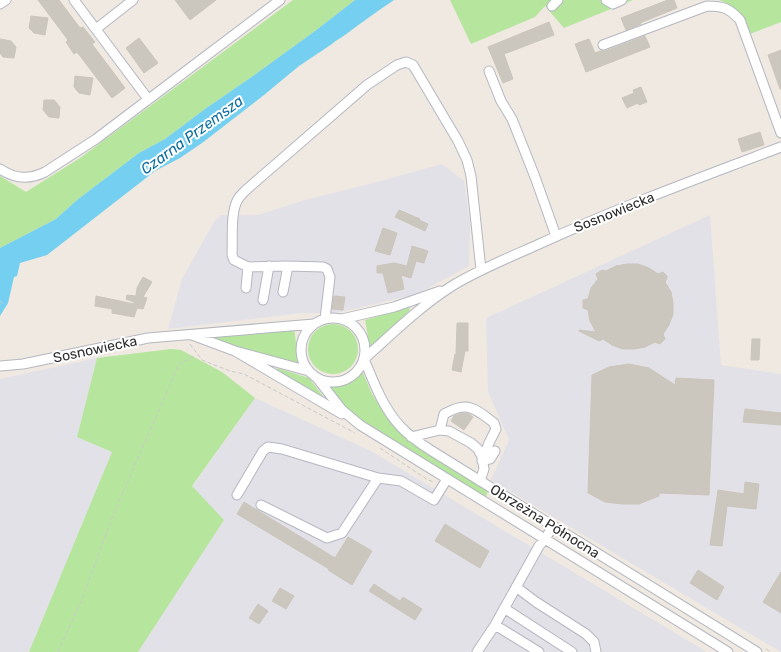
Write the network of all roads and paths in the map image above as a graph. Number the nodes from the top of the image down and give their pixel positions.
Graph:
1 (6, 0) edge
2 (74, 0) edge
3 (133, 0) edge
4 (279, 0) edge
5 (606, 0) edge
6 (622, 0) edge
7 (706, 3) edge
8 (0, 4) edge
9 (96, 29) junction
10 (603, 46) dead end
11 (489, 71) dead end
12 (148, 99) junction
13 (781, 133) edge
14 (781, 147) edge
15 (0, 170) edge
16 (556, 236) junction
17 (270, 266) junction
18 (288, 266) junction
19 (248, 267) junction
20 (481, 270) junction
21 (452, 286) junction
22 (246, 288) dead end
23 (283, 292) dead end
24 (263, 300) dead end
25 (0, 301) edge
26 (3, 304) dead end
27 (324, 318) junction
28 (342, 319) junction
29 (314, 324) junction
30 (190, 334) junction
31 (185, 343) dead end
32 (235, 351) junction
33 (197, 354) junction
34 (364, 359) junction
35 (0, 366) edge
36 (309, 371) junction
37 (317, 378) junction
38 (358, 429) junction
39 (440, 430) junction
40 (411, 437) junction
41 (379, 448) dead end
42 (495, 452) dead end
43 (482, 461) junction
44 (378, 478) junction
45 (480, 481) junction
46 (445, 482) junction
47 (238, 494) dead end
48 (261, 505) dead end
49 (553, 526) junction
50 (545, 539) junction
51 (516, 587) junction
52 (504, 608) junction
53 (495, 625) junction
54 (58, 652) edge
55 (478, 652) edge
56 (540, 652) edge
57 (572, 652) edge
58 (596, 652) edge
59 (728, 652) edge
60 (757, 652) edge

1 - 8 street
2 - 9 street
3 - 9 street
4 - 12 street
5 - 6 street
7 - 10 street
7 - 13 street
9 - 12 street
11 - 16 street
12 - 15 street
14 - 16 street, Sosnowiecka
16 - 20 street, Sosnowiecka
17 - 18 street
17 - 19 street
17 - 24 street
18 - 23 street
18 - 27 street
19 - 20 street
19 - 22 street
20 - 21 street, Sosnowiecka
21 - 28 street, Sosnowiecka
21 - 34 street, Sosnowiecka
25 - 26 path
27 - 28 street, Sosnowiecka
27 - 29 street, Sosnowiecka
28 - 34 street
29 - 30 street, Sosnowiecka
29 - 36 street, Sosnowiecka
30 - 32 street, Sosnowiecka
30 - 35 street, Sosnowiecka
31 - 33 path
32 - 36 street, Sosnowiecka
32 - 38 street
33 - 38 path
33 - 54 path
34 - 37 street, Sosnowiecka
34 - 40 street, Obrzeżna Północna
36 - 37 street, Sosnowiecka
37 - 38 street, Obrzeżna Północna
38 - 46 street, Obrzeżna Północna
39 - 40 street
39 - 43 street
39 - 43 street
40 - 45 street, Obrzeżna Północna
41 - 46 path
42 - 43 street
43 - 45 street
44 - 46 street
44 - 47 street
44 - 48 street
45 - 49 street, Obrzeżna Północna
46 - 50 street, Obrzeżna Północna
49 - 50 street
49 - 60 street, Obrzeżna Północna
50 - 51 street
50 - 59 street, Obrzeżna Północna
51 - 52 street
51 - 58 street
52 - 53 street
52 - 57 street
53 - 55 street
53 - 56 street

